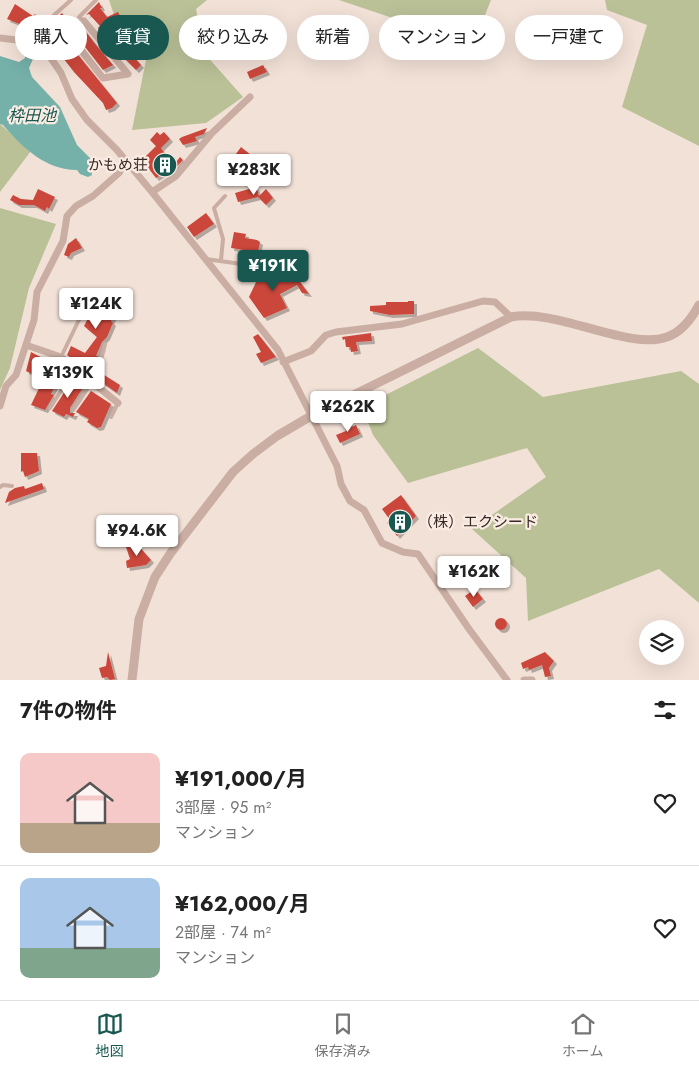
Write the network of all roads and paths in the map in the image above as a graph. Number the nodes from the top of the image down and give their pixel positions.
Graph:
1 (71, 0) edge
2 (96, 0) edge
3 (54, 15) edge
4 (80, 15) edge
5 (87, 25) edge
6 (0, 38) edge
7 (15, 40) edge
8 (87, 58) edge
9 (52, 60) edge
10 (250, 97) dead end
11 (126, 161) junction
12 (152, 192) junction
13 (225, 196) dead end
14 (204, 258) junction
15 (221, 260) junction
16 (256, 274) dead end
17 (93, 291) dead end
18 (699, 304) edge
19 (511, 317) junction
20 (105, 344) dead end
21 (26, 345) junction
22 (60, 357) junction
23 (284, 362) junction
24 (74, 370) junction
25 (92, 383) junction
26 (118, 403) joint
27 (0, 406) edge
28 (50, 408) dead end
29 (73, 410) dead end
30 (311, 416) junction
31 (111, 417) dead end
32 (12, 486) dead end
33 (0, 487) edge
34 (132, 680) edge
35 (507, 680) edge
36 (524, 680) edge
37 (532, 680) edge

1 - 3 lane
2 - 4 lane
5 - 8 street
6 - 7 street
9 - 11 street
10 - 12 street
11 - 12 street
11 - 21 street
12 - 14 street
13 - 15 lane
14 - 15 lane
14 - 23 street
15 - 16 lane
17 - 22 lane
18 - 19 street
19 - 23 street
19 - 30 street
20 - 25 lane
21 - 22 street
21 - 27 street
22 - 24 street
23 - 30 street
24 - 25 street
24 - 28 lane
25 - 26 street
25 - 29 lane
26 - 31 lane
30 - 34 street
30 - 35 street
32 - 33 lane
36 - 37 street

